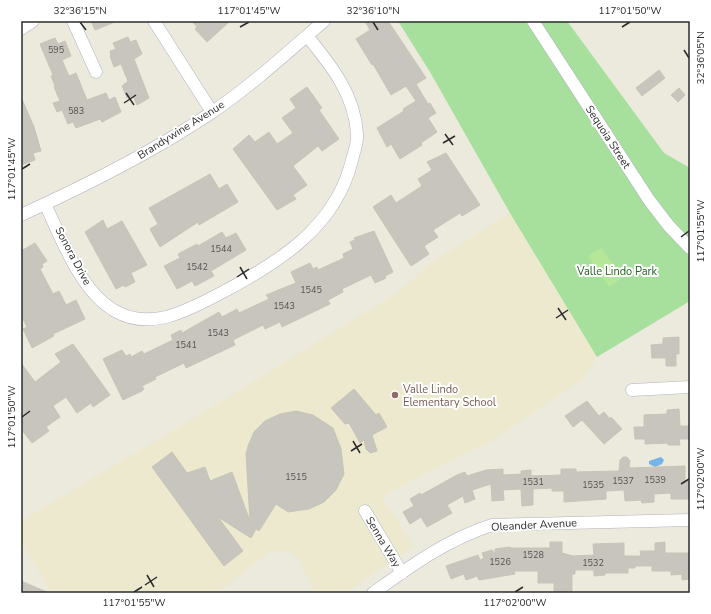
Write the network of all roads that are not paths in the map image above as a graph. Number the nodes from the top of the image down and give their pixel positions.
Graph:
1 (33, 21) edge
2 (73, 21) edge
3 (154, 21) edge
4 (324, 21) edge
5 (533, 21) edge
6 (21, 29) edge
7 (306, 36) junction
8 (96, 72) dead end
9 (212, 112) junction
10 (45, 204) junction
11 (21, 215) edge
12 (690, 248) edge
13 (690, 386) edge
14 (632, 390) dead end
15 (365, 511) dead end
16 (690, 520) edge
17 (402, 573) junction
18 (373, 593) edge

1 - 6 street
2 - 8 street
3 - 9 street
4 - 7 street, Brandywine Avenue
5 - 12 street, Sequoia Street
7 - 9 street, Brandywine Avenue
7 - 10 street, Sonora Drive
9 - 10 street, Brandywine Avenue
10 - 11 street, Brandywine Avenue
13 - 14 street
15 - 17 street, Senna Way
16 - 17 street, Oleander Avenue
17 - 18 street, Oleander Avenue

